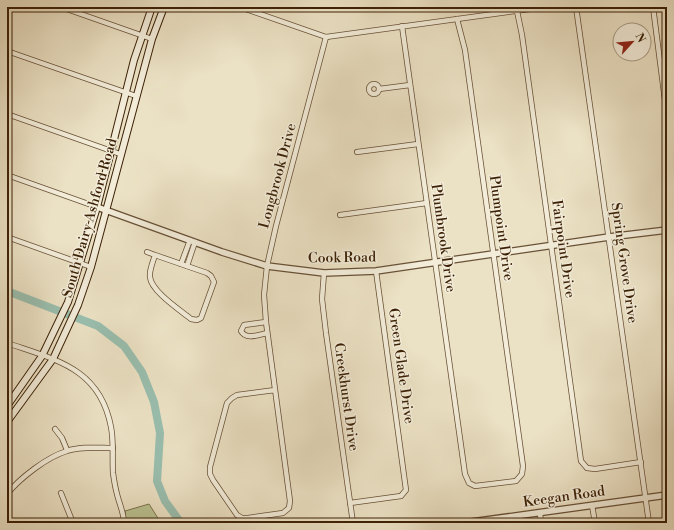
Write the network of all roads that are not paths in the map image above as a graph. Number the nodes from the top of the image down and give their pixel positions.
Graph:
1 (61, 7) edge
2 (152, 7) edge
3 (164, 7) edge
4 (240, 7) edge
5 (544, 7) edge
6 (576, 7) edge
7 (653, 7) edge
8 (517, 11) junction
9 (457, 19) junction
10 (402, 26) junction
11 (142, 35) junction
12 (326, 37) junction
13 (152, 39) junction
14 (7, 51) edge
15 (410, 85) junction
16 (379, 89) dead end
17 (125, 92) junction
18 (136, 96) junction
19 (7, 114) edge
20 (667, 116) edge
21 (418, 144) junction
22 (110, 150) junction
23 (357, 152) dead end
24 (120, 154) junction
25 (7, 175) edge
26 (427, 203) junction
27 (97, 207) junction
28 (106, 211) junction
29 (340, 215) dead end
30 (667, 230) edge
31 (7, 237) edge
32 (609, 237) junction
33 (192, 241) junction
34 (551, 246) junction
35 (147, 252) dead end
36 (493, 253) junction
37 (155, 255) junction
38 (436, 262) junction
39 (80, 263) junction
40 (181, 264) junction
41 (187, 266) junction
42 (267, 266) junction
43 (91, 267) junction
44 (376, 271) junction
45 (324, 273) junction
46 (266, 322) junction
47 (267, 334) junction
48 (7, 343) edge
49 (42, 356) junction
50 (53, 359) junction
51 (275, 390) junction
52 (7, 406) edge
53 (16, 410) junction
54 (7, 422) edge
55 (55, 429) dead end
56 (113, 448) junction
57 (67, 450) junction
58 (462, 453) joint
59 (641, 462) junction
60 (61, 493) dead end
61 (7, 494) edge
62 (667, 495) edge
63 (646, 498) junction
64 (350, 503) junction
65 (592, 505) junction
66 (540, 512) junction
67 (487, 521) edge
68 (73, 523) edge
69 (124, 523) edge
70 (353, 523) edge
71 (464, 523) edge
72 (541, 523) edge
73 (595, 523) edge
74 (649, 523) edge

1 - 11 street
2 - 11 main road, South Dairy Ashford Road
3 - 13 main road, South Dairy Ashford Road
4 - 12 street
5 - 8 street
6 - 32 street, Spring Grove Drive
7 - 20 street
8 - 9 street
8 - 34 street, Fairpoint Drive
9 - 10 street
9 - 36 street, Plumpoint Drive
10 - 12 street
10 - 15 street, Plumbrook Drive
11 - 13 street
11 - 17 main road, South Dairy Ashford Road
12 - 42 street, Longbrook Drive
13 - 18 main road, South Dairy Ashford Road
14 - 17 street
15 - 16 street
15 - 21 street, Plumbrook Drive
17 - 18 street
17 - 22 main road, South Dairy Ashford Road
18 - 24 main road, South Dairy Ashford Road
19 - 22 street
21 - 23 street
21 - 26 street, Plumbrook Drive
22 - 24 street
22 - 27 main road, South Dairy Ashford Road
24 - 28 main road, South Dairy Ashford Road
25 - 27 street, Cook Road
26 - 29 street
26 - 38 street, Plumbrook Drive
27 - 28 street, Cook Road
27 - 39 main road, South Dairy Ashford Road
28 - 33 street, Cook Road
28 - 43 main road, South Dairy Ashford Road
30 - 32 street, Cook Road
31 - 39 street
32 - 34 street, Cook Road
32 - 59 street, Spring Grove Drive
33 - 40 street
33 - 41 street
33 - 42 street, Cook Road
34 - 36 street, Cook Road
34 - 59 street, Fairpoint Drive
35 - 37 street
36 - 38 street, Cook Road
36 - 58 street, Plumpoint Drive
37 - 40 street
37 - 41 street
38 - 44 street, Cook Road
38 - 58 street, Plumbrook Drive
39 - 43 street
39 - 49 main road, South Dairy Ashford Road
40 - 41 street
42 - 45 street, Cook Road
42 - 46 street, Longbrook Drive
43 - 50 main road, South Dairy Ashford Road
44 - 45 street, Cook Road
44 - 64 street, Green Glade Drive
45 - 64 street, Creekhurst Drive
46 - 47 street, Longbrook Drive
46 - 47 street
47 - 51 street, Longbrook Drive
48 - 49 street
49 - 50 street
49 - 52 main road, South Dairy Ashford Road
50 - 53 main road, South Dairy Ashford Road
50 - 56 street
51 - 51 street, Longbrook Drive
52 - 53 street
53 - 54 main road, South Dairy Ashford Road
55 - 57 street
56 - 57 street
56 - 69 street
57 - 61 street
59 - 63 street, Spring Grove Drive
60 - 68 street
62 - 63 street, Keegan Road
63 - 65 street, Keegan Road
63 - 74 street, Spring Grove Drive
64 - 70 street, Creekhurst Drive
65 - 66 street, Keegan Road
65 - 73 street
66 - 67 street, Keegan Road
66 - 72 street
67 - 71 street, Keegan Road

